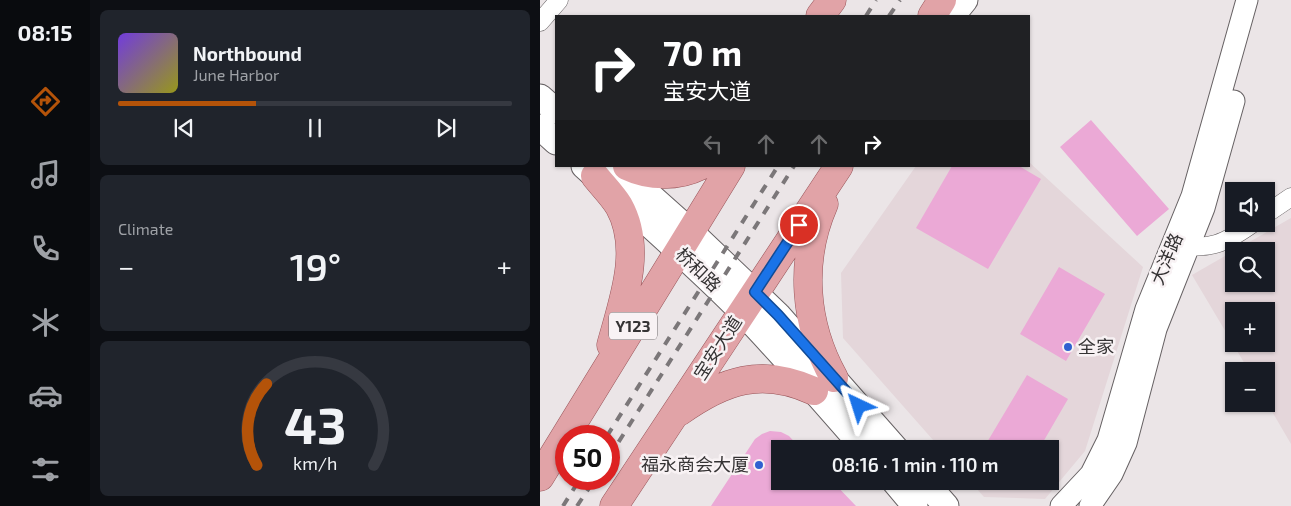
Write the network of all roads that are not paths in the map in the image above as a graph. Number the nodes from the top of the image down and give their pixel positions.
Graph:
1 (559, 0) edge
2 (942, 0) edge
3 (965, 0) edge
4 (1247, 0) edge
5 (1262, 0) edge
6 (933, 15) edge
7 (953, 15) edge
8 (540, 22) edge
9 (540, 97) edge
10 (555, 111) edge
11 (540, 127) edge
12 (555, 141) edge
13 (631, 167) edge
14 (697, 167) edge
15 (730, 167) edge
16 (839, 167) edge
17 (840, 167) edge
18 (598, 170) edge
19 (1291, 197) edge
20 (1275, 208) edge
21 (1239, 232) edge
22 (685, 242) junction
23 (1181, 245) junction
24 (748, 302) junction
25 (603, 373) junction
26 (824, 384) junction
27 (587, 400) junction
28 (672, 418) junction
29 (859, 440) edge
30 (886, 440) edge
31 (652, 449) junction
32 (540, 452) edge
33 (540, 477) edge
34 (902, 490) edge
35 (932, 490) edge
36 (614, 506) edge
37 (626, 506) edge
38 (915, 506) edge
39 (946, 506) edge
40 (1062, 506) edge
41 (1090, 506) edge

1 - 8 street
2 - 6 main road
3 - 7 main road
4 - 23 street, 大洋路
5 - 23 street, 大洋路
9 - 10 main road
11 - 12 main road
13 - 14 main road
15 - 22 main road
16 - 24 main road, 宝安大道
17 - 26 main road
18 - 22 main road, 桥和路
18 - 25 main road
19 - 20 street
21 - 23 street
22 - 24 main road, 桥和路
22 - 25 main road, Y123
23 - 40 street, 大洋路
23 - 41 street, 大洋路
24 - 26 main road, 桥和路
24 - 28 main road, 宝安大道
25 - 27 main road, Y123
26 - 28 main road
26 - 29 main road, 桥和路
26 - 30 main road, 桥和路
27 - 32 main road, Y123
27 - 33 main road
28 - 31 main road, 宝安大道
31 - 36 main road, 宝安大道
31 - 37 main road
34 - 38 main road
35 - 39 main road

